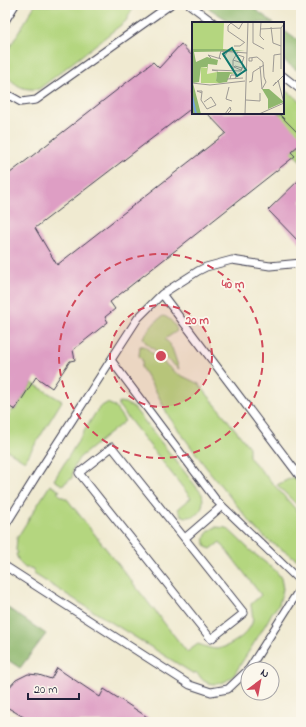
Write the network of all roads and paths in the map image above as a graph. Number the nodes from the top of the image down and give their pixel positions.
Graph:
1 (15, 5) edge
2 (170, 5) edge
3 (190, 5) edge
4 (5, 21) edge
5 (213, 22) edge
6 (284, 77) edge
7 (301, 90) edge
8 (5, 93) edge
9 (301, 263) edge
10 (162, 294) junction
11 (111, 360) junction
12 (301, 478) edge
13 (222, 506) junction
14 (5, 526) edge
15 (185, 538) junction
16 (5, 566) edge
17 (301, 582) edge
18 (301, 587) edge
19 (253, 661) edge
20 (240, 677) edge

1 - 4 lane
2 - 8 lane
3 - 5 lane
6 - 7 lane
9 - 10 lane
10 - 11 lane
10 - 12 lane
11 - 13 lane
11 - 14 lane
13 - 15 lane
13 - 17 lane
15 - 15 lane
16 - 20 lane
18 - 19 lane

